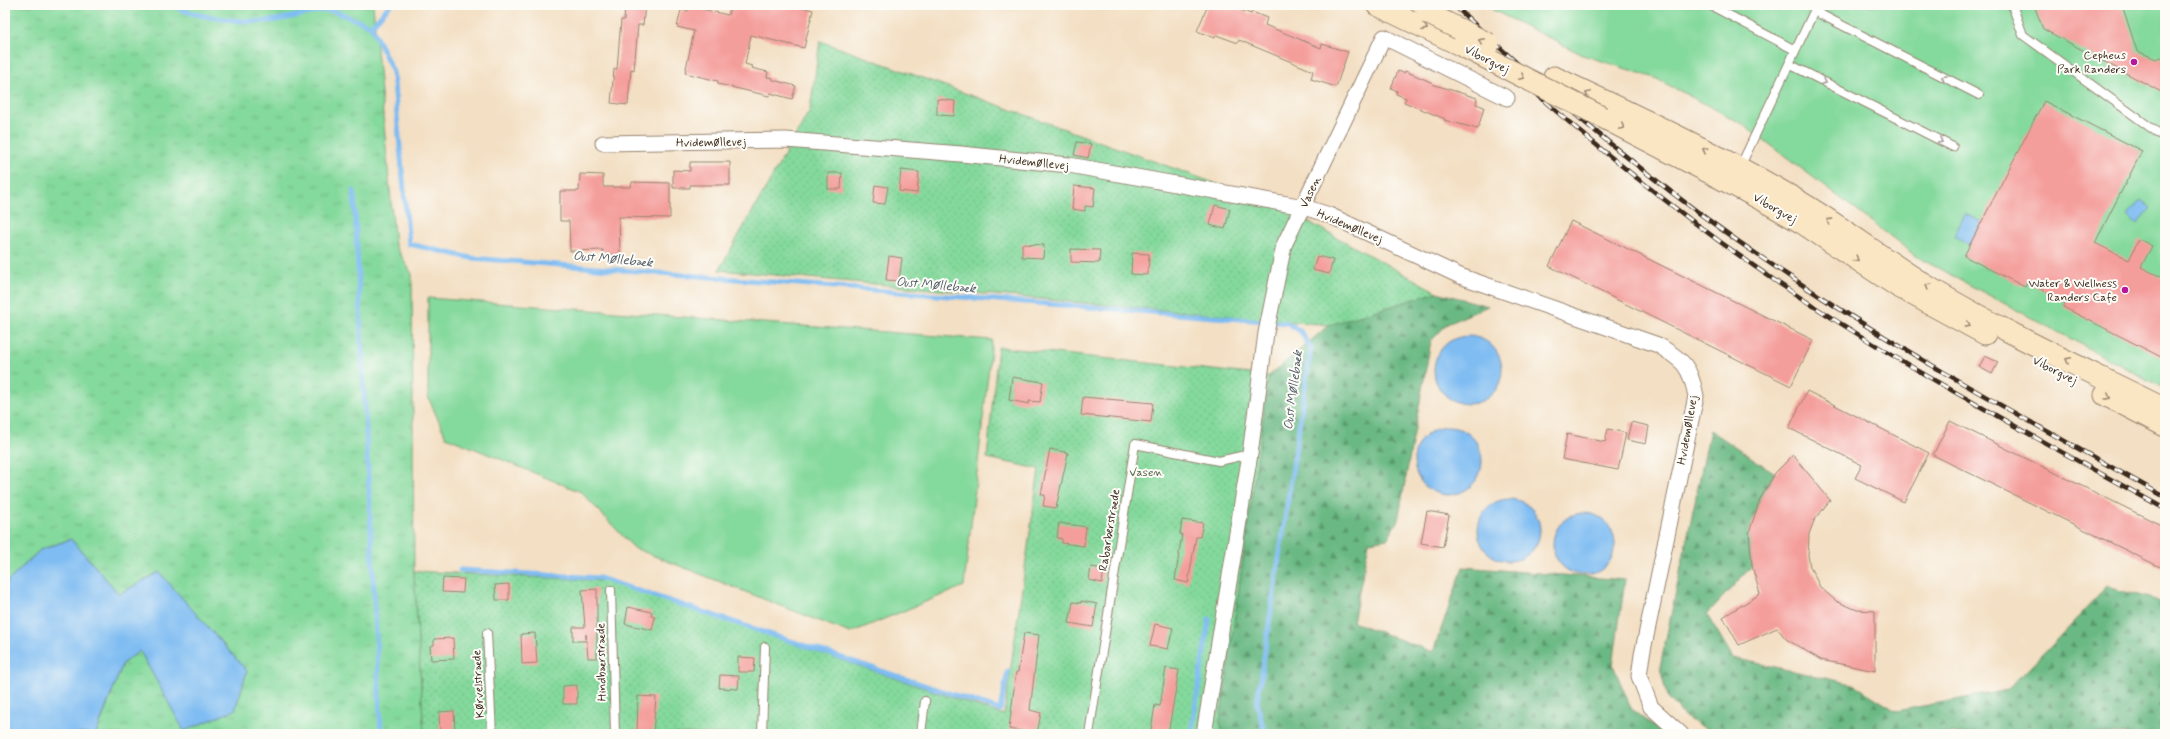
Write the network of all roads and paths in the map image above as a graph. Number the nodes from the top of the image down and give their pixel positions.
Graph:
1 (1710, 5) edge
2 (2012, 5) edge
3 (1402, 8) edge
4 (1815, 8) edge
5 (1384, 37) junction
6 (1795, 50) junction
7 (1789, 64) junction
8 (1979, 95) dead end
9 (1507, 98) dead end
10 (2165, 138) edge
11 (603, 144) dead end
12 (1953, 147) dead end
13 (1736, 175) junction
14 (1304, 207) junction
15 (2165, 409) edge
16 (2165, 426) edge
17 (1250, 454) junction
18 (611, 590) dead end
19 (487, 633) dead end
20 (765, 647) dead end
21 (925, 701) dead end
22 (492, 734) edge
23 (615, 734) edge
24 (762, 734) edge
25 (921, 734) edge
26 (1089, 734) edge
27 (1204, 734) edge
28 (1681, 734) edge

1 - 6 lane
2 - 10 lane
3 - 5 street, Vasen
13 -> 3 street, Viborgvej, bridge
3 -> 13 street, Viborgvej, bridge
4 - 6 lane
8 -> 4 lane
5 - 9 street
5 - 14 street, Vasen
6 - 7 lane
7 -> 12 lane
7 - 13 lane
11 - 14 street, Hvidemøllevej
15 -> 13 street, Viborgvej
13 -> 16 street, Viborgvej
14 - 17 street, Vasen
14 - 28 street, Hvidemøllevej
17 - 26 lane, Rabarberstræde
17 - 27 street, Vasen
18 - 23 lane, Hindbærstræde
19 - 22 lane, Kørvelstræde
20 - 24 lane
21 - 25 lane

